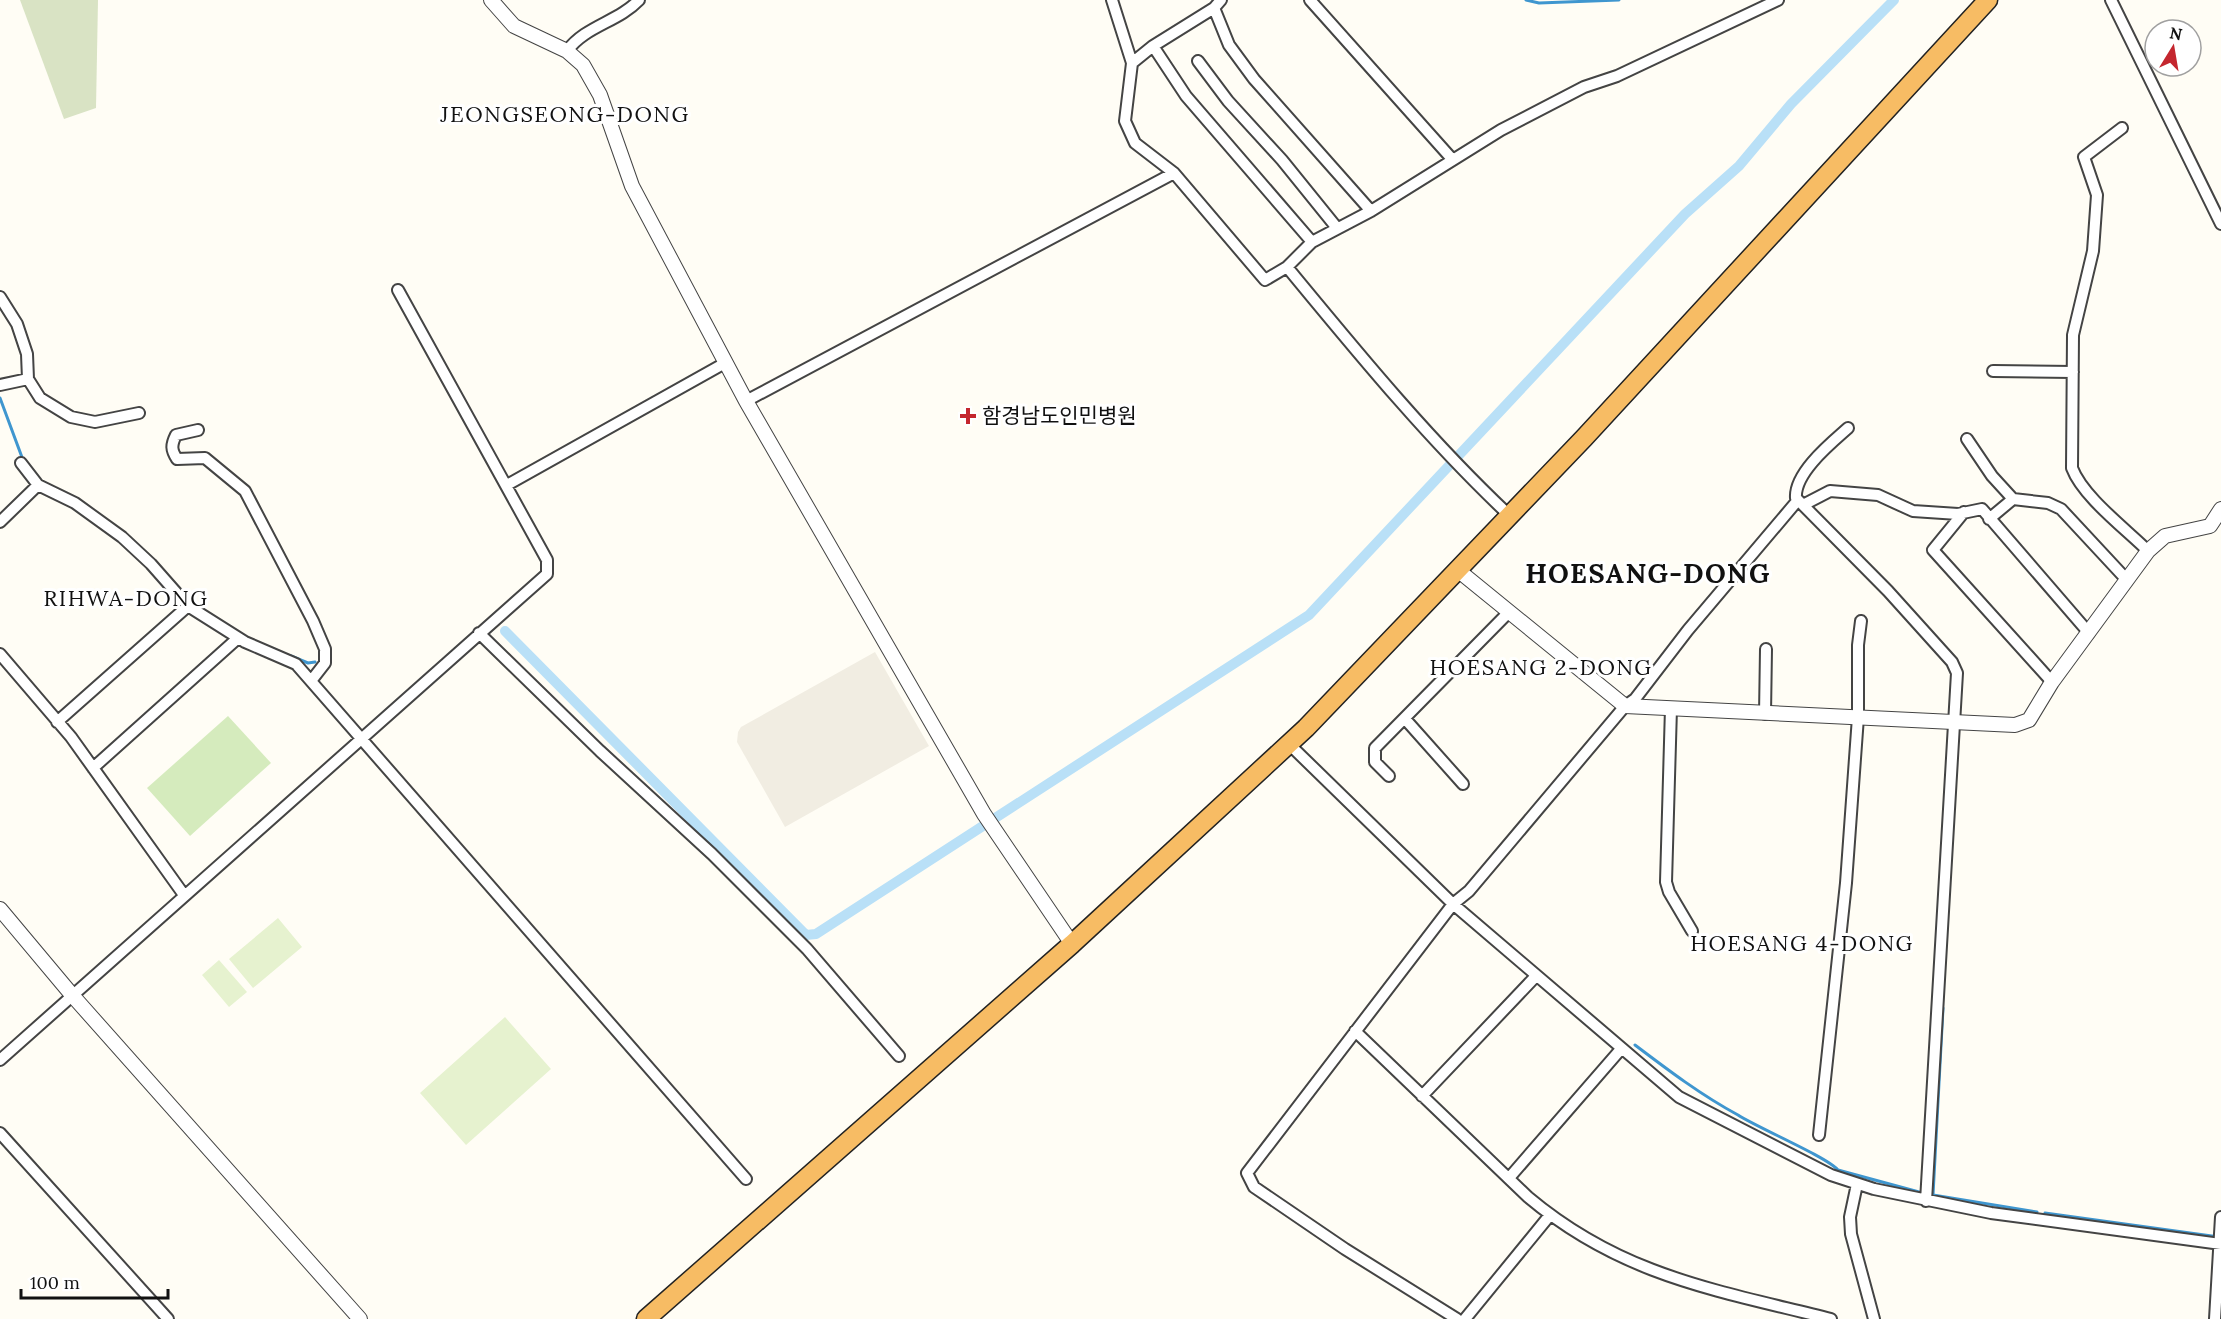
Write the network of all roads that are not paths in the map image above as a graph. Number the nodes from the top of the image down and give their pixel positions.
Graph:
1 (491, 0) edge
2 (639, 0) edge
3 (1112, 0) edge
4 (1310, 0) edge
5 (1778, 0) edge
6 (1988, 0) edge
7 (2111, 0) edge
8 (1217, 4) edge
9 (1153, 46) junction
10 (567, 51) junction
11 (1198, 61) dead end
12 (1132, 63) junction
13 (2122, 128) dead end
14 (1452, 159) junction
15 (1174, 173) junction
16 (1371, 211) junction
17 (2221, 224) edge
18 (1337, 228) junction
19 (1312, 242) junction
20 (1287, 267) junction
21 (398, 290) dead end
22 (0, 297) edge
23 (725, 363) junction
24 (1993, 371) dead end
25 (2073, 372) junction
26 (28, 379) junction
27 (0, 385) edge
28 (746, 401) junction
29 (139, 413) dead end
30 (1848, 428) dead end
31 (198, 430) dead end
32 (1967, 439) dead end
33 (21, 463) dead end
34 (38, 485) junction
35 (507, 485) junction
36 (2013, 499) junction
37 (1801, 503) junction
38 (2221, 509) edge
39 (1964, 512) junction
40 (1510, 516) junction
41 (1989, 519) junction
42 (0, 522) edge
43 (2148, 551) junction
44 (1459, 571) junction
45 (2127, 579) junction
46 (188, 606) junction
47 (1508, 613) junction
48 (1861, 621) dead end
49 (479, 633) junction
50 (2089, 633) junction
51 (238, 638) junction
52 (1766, 650) dead end
53 (0, 654) edge
54 (311, 681) junction
55 (2052, 682) junction
56 (1625, 706) junction
57 (1671, 708) junction
58 (1765, 714) junction
59 (1858, 717) junction
60 (1406, 720) junction
61 (1956, 721) junction
62 (57, 722) junction
63 (361, 740) junction
64 (1289, 744) junction
65 (93, 768) junction
66 (1389, 776) dead end
67 (1463, 784) dead end
68 (184, 895) junction
69 (1454, 904) junction
70 (0, 909) edge
71 (1692, 931) dead end
72 (1072, 944) junction
73 (1536, 976) junction
74 (72, 995) junction
75 (1355, 1031) junction
76 (1622, 1049) junction
77 (898, 1056) dead end
78 (0, 1060) edge
79 (1422, 1096) junction
80 (0, 1133) edge
81 (1819, 1135) dead end
82 (1509, 1178) junction
83 (746, 1179) dead end
84 (1857, 1184) junction
85 (1926, 1201) junction
86 (1550, 1215) junction
87 (2221, 1217) edge
88 (2220, 1244) edge
89 (357, 1318) edge
90 (168, 1319) edge
91 (646, 1319) edge
92 (1457, 1319) edge
93 (1465, 1319) edge
94 (1831, 1319) edge
95 (1874, 1319) edge
96 (2215, 1319) edge

1 - 10 street
2 - 10 street
3 - 12 street
4 - 14 street
5 - 14 street
6 - 40 highway
7 - 17 street
8 - 9 street
8 - 16 street
9 - 12 street
9 - 19 street
10 - 23 street
11 - 18 street
12 - 15 street
13 - 25 street
14 - 16 street
15 - 20 street
15 - 28 street
16 - 18 street
18 - 19 street
19 - 20 street
20 - 40 street
21 - 35 street
22 - 26 street
23 - 28 street
23 - 35 street
24 - 25 street
25 - 43 street
26 - 27 street
26 - 29 street
28 - 72 street
30 - 37 street
31 - 54 street
32 - 36 street
33 - 34 street
34 - 42 street
34 - 46 street
35 - 49 street
36 - 41 street
36 - 45 street
37 - 39 street
37 - 56 street
37 - 61 street
38 - 43 street
39 - 41 street
39 - 55 street
40 - 44 highway
41 - 50 street
43 - 45 street
44 - 47 street
44 - 64 highway
45 - 50 street
46 - 51 street
46 - 62 street
47 - 56 street
47 - 60 street
48 - 59 street
49 - 63 street
49 - 77 street
50 - 55 street
51 - 54 street
51 - 65 street
52 - 58 street
53 - 62 street
54 - 63 street
55 - 61 street
56 - 57 street
56 - 69 street
57 - 58 street
57 - 71 street
58 - 59 street
59 - 61 street
59 - 81 street
60 - 66 street
60 - 67 street
61 - 85 street
62 - 65 street
63 - 68 street
63 - 83 street
64 - 69 street
64 - 72 highway
65 - 68 street
68 - 74 street
69 - 73 street
69 - 75 street
70 - 74 street
72 - 91 highway
73 - 76 street
73 - 79 street
74 - 78 street
74 - 89 street
75 - 79 street
75 - 92 street
76 - 82 street
76 - 84 street
79 - 82 street
80 - 90 street
82 - 86 street
84 - 85 street
84 - 95 street
85 - 88 street
86 - 93 street
86 - 94 street
87 - 88 street
88 - 96 street

